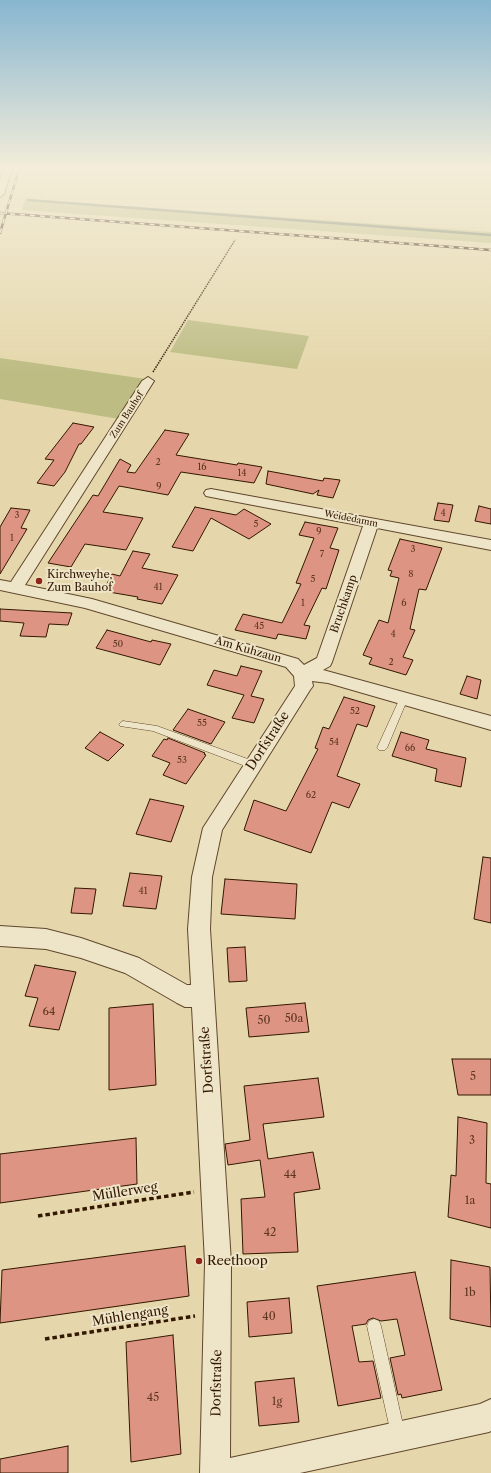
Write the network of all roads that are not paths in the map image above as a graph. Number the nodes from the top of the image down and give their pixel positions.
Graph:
1 (148, 381) road end
2 (211, 493) dead end
3 (372, 523) junction
4 (491, 546) edge
5 (8, 586) edge
6 (302, 674) junction
7 (404, 698) junction
8 (491, 723) edge
9 (123, 724) dead end
10 (382, 748) dead end
11 (253, 765) junction
12 (0, 936) edge
13 (203, 996) junction
14 (374, 1326) dead end
15 (491, 1414) edge
16 (399, 1437) junction
17 (215, 1473) edge
18 (231, 1473) edge

1 - 5 street, Zum Bauhof
2 - 3 street, Weidedamm
3 - 4 street, Weidedamm
3 - 6 street, Bruchkamp
5 - 6 street, Am Kuhzaun
6 - 7 street
6 - 11 street, Dorfstraße
7 - 8 street
7 - 10 lane
9 - 11 lane
11 - 13 street, Dorfstraße
12 - 13 street
13 - 17 street, Dorfstraße
14 - 16 lane
15 - 16 street
16 - 18 street

